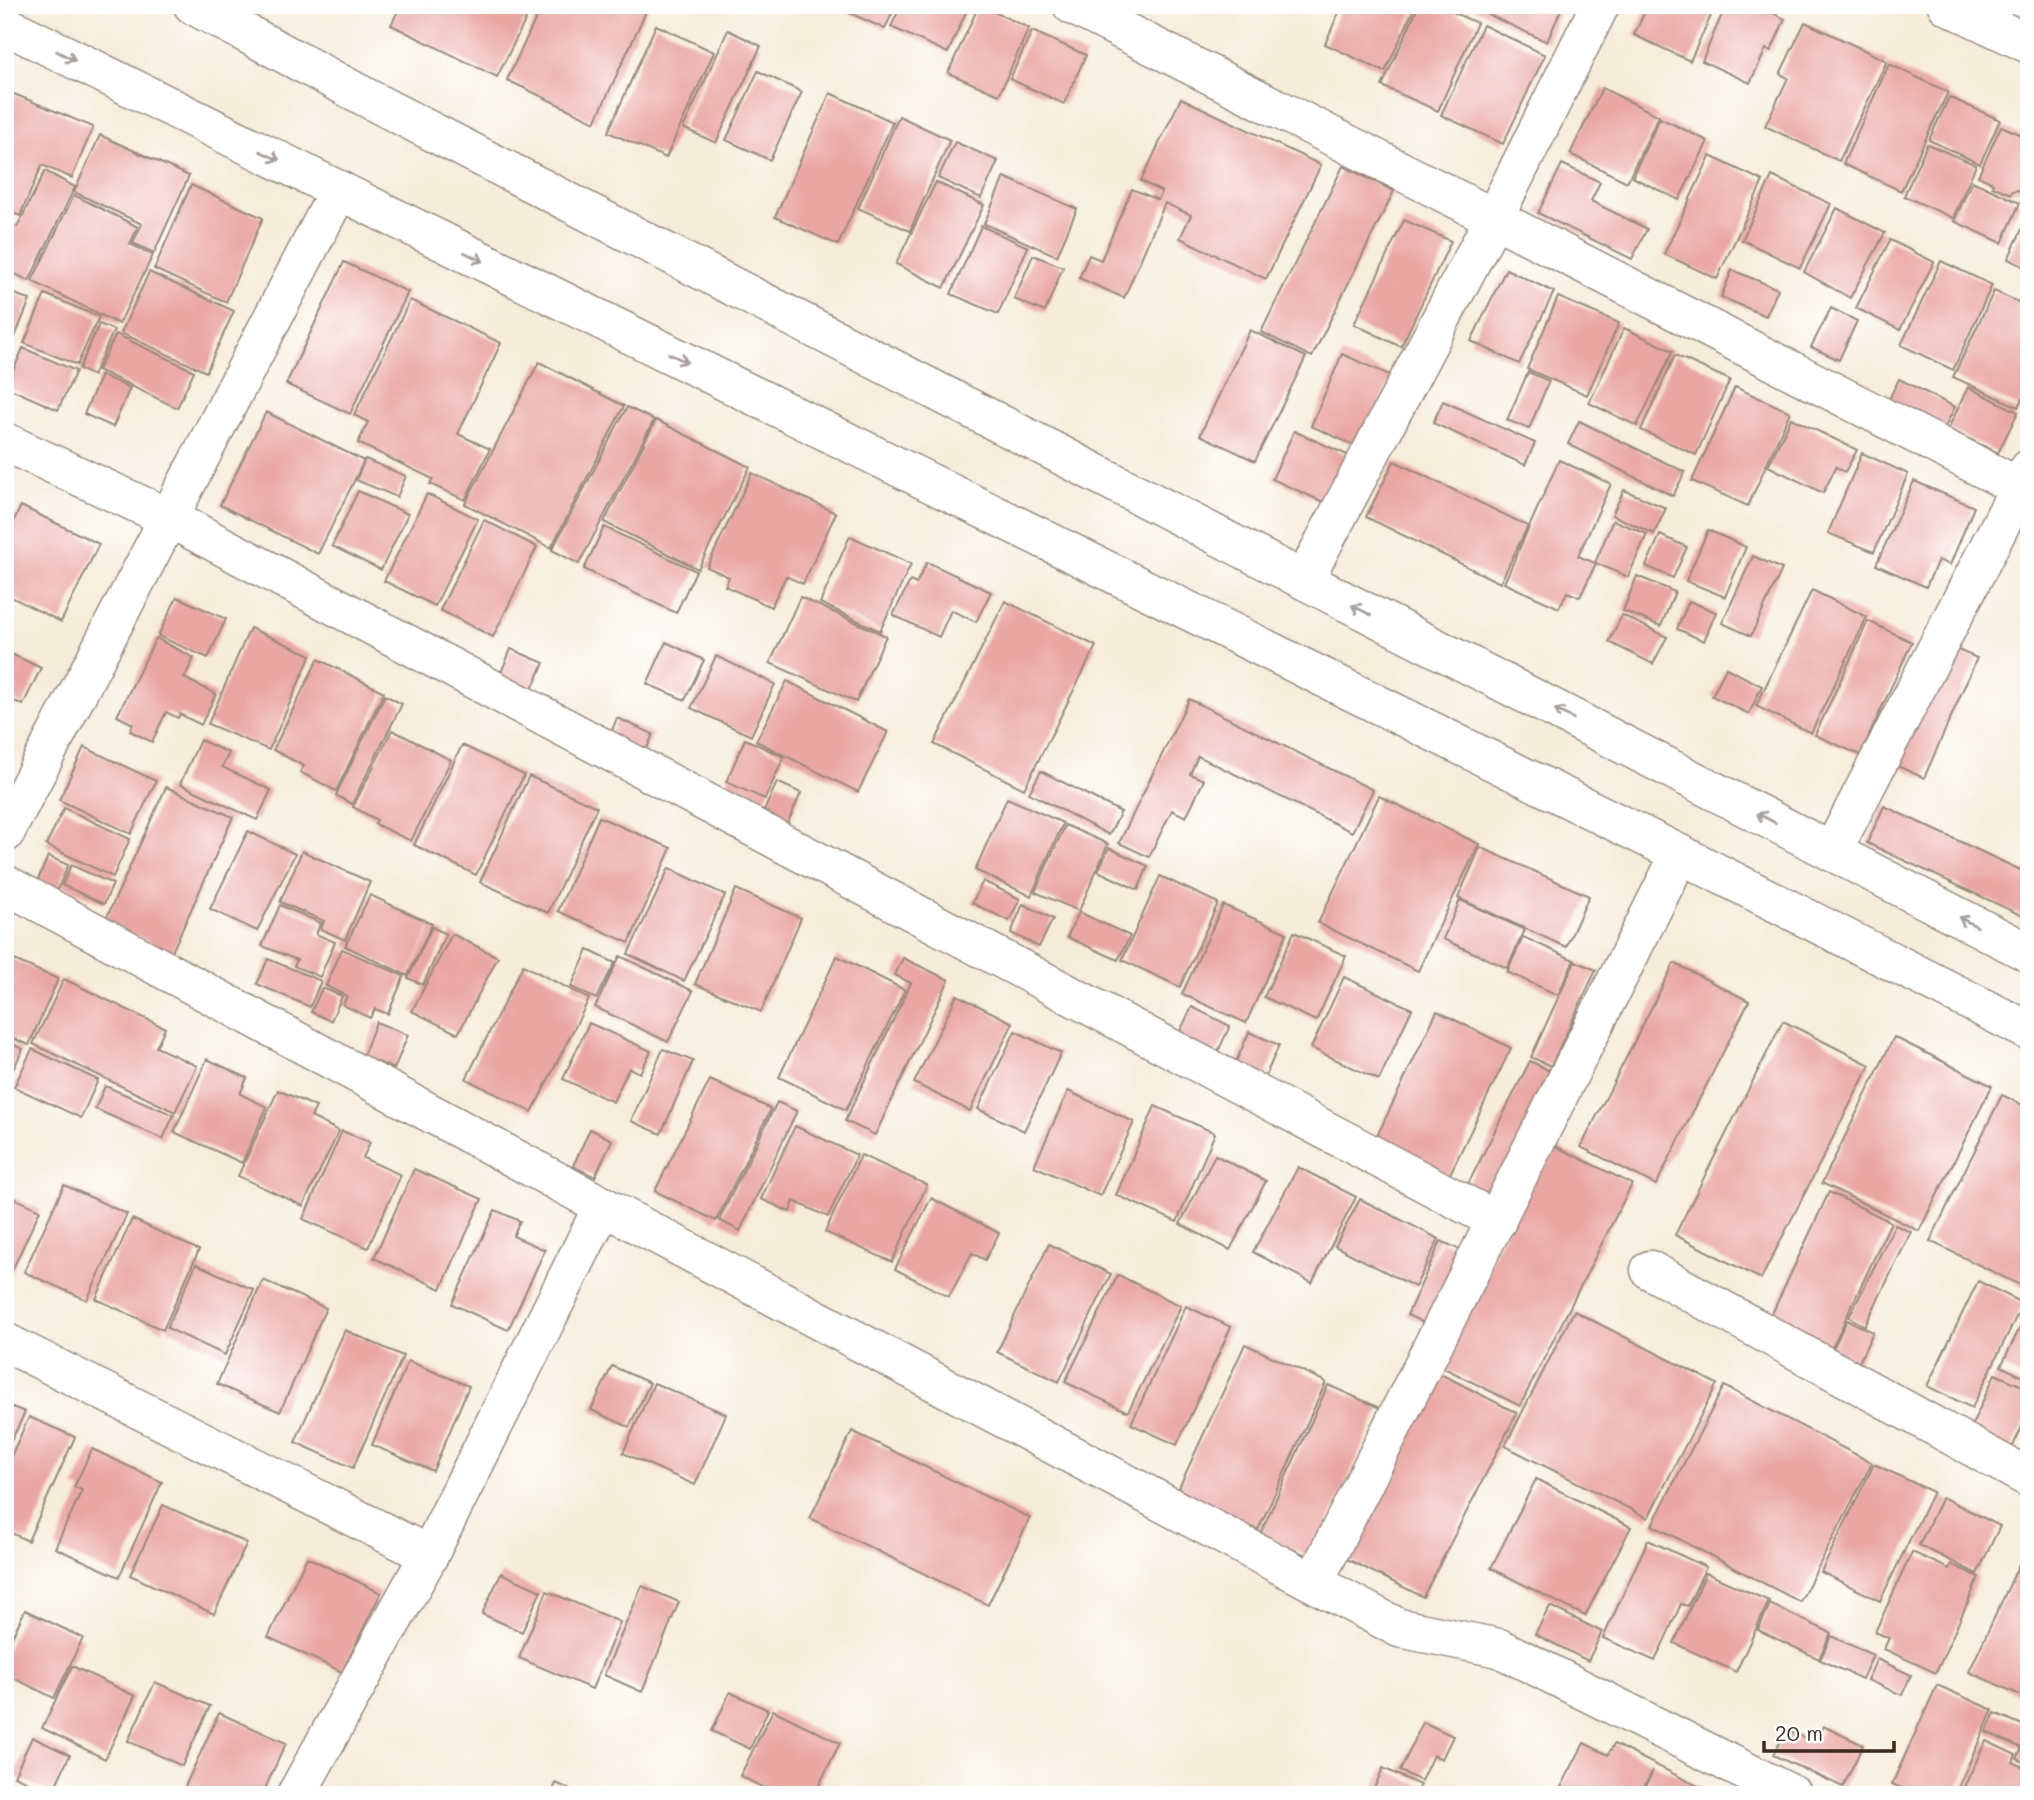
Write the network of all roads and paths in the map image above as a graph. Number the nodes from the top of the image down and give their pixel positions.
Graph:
1 (193, 5) edge
2 (1072, 5) edge
3 (1600, 5) edge
4 (1947, 5) edge
5 (5, 25) edge
6 (2029, 44) edge
7 (340, 190) junction
8 (1494, 218) junction
9 (5, 442) edge
10 (2024, 478) edge
11 (169, 518) junction
12 (1304, 580) junction
13 (5, 833) edge
14 (1832, 852) junction
15 (1680, 854) junction
16 (5, 884) edge
17 (2029, 953) edge
18 (2029, 1031) edge
19 (603, 1206) junction
20 (1497, 1221) junction
21 (1650, 1270) dead end
22 (5, 1342) edge
23 (2029, 1478) edge
24 (429, 1555) junction
25 (1314, 1582) junction
26 (296, 1795) edge
27 (1793, 1795) edge

1 - 12 street
2 - 8 street
3 - 8 street
4 - 6 street
5 -> 7 street
7 - 11 street
7 -> 15 street
8 - 10 street
8 - 12 street
9 - 11 street
10 - 14 street
11 - 13 street
11 - 20 street
14 -> 12 street
17 -> 14 street
15 - 18 street
15 - 20 street
16 - 19 street
19 - 24 street
19 - 25 street
20 - 25 street
21 - 23 street
22 - 24 street
24 - 26 street
25 - 27 street

